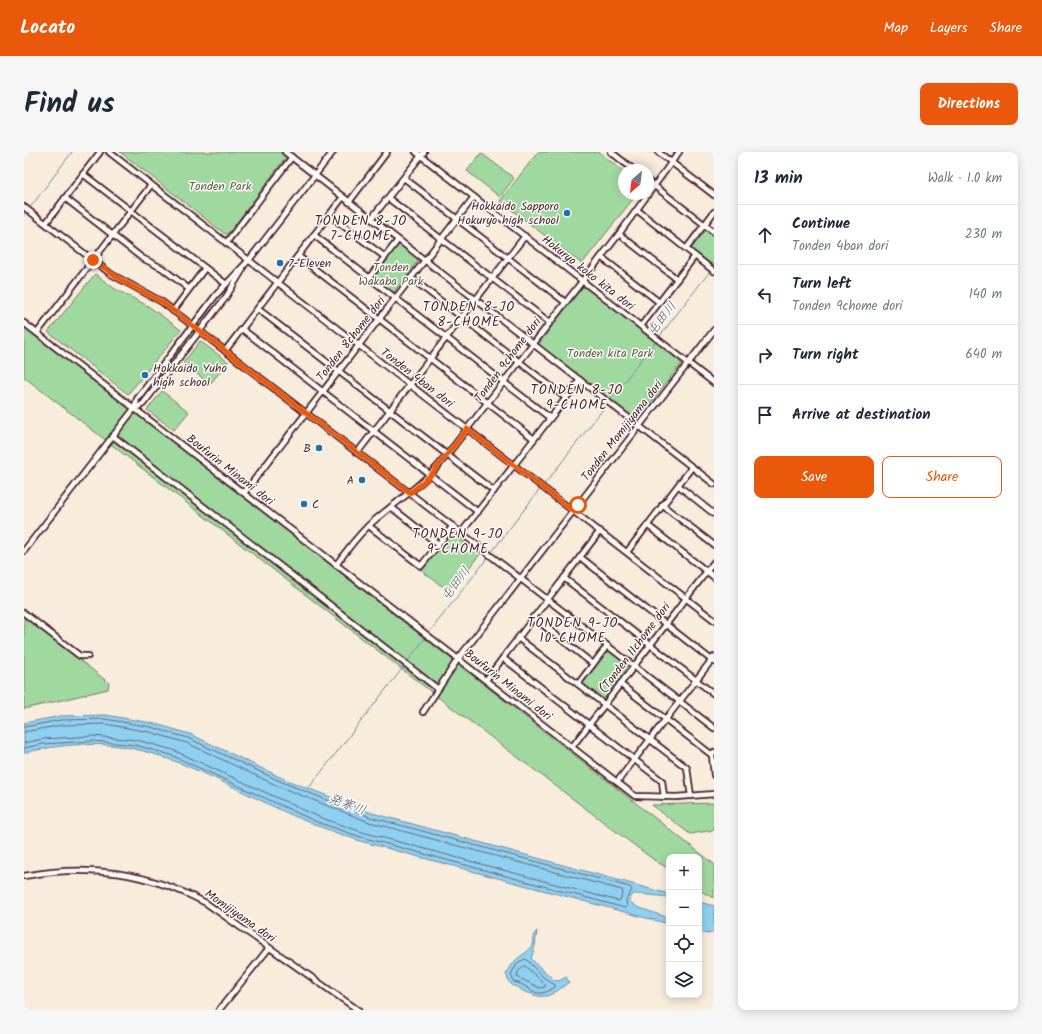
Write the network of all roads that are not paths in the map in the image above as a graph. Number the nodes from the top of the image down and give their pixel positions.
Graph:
1 (100, 152) edge
2 (109, 152) edge
3 (284, 152) edge
4 (333, 152) edge
5 (387, 152) edge
6 (416, 152) edge
7 (611, 152) edge
8 (658, 152) edge
9 (679, 152) edge
10 (422, 154) edge
11 (292, 158) junction
12 (671, 162) junction
13 (626, 164) edge
14 (83, 174) junction
15 (315, 175) junction
16 (404, 178) junction
17 (151, 185) junction
18 (655, 186) junction
19 (714, 195) edge
20 (343, 197) junction
21 (474, 197) junction
22 (65, 198) junction
23 (388, 198) junction
24 (349, 202) junction
25 (24, 207) edge
26 (637, 210) junction
27 (131, 211) junction
28 (714, 212) edge
29 (329, 215) junction
30 (371, 219) junction
31 (457, 219) junction
32 (46, 223) junction
33 (705, 224) junction
34 (714, 232) edge
35 (619, 234) junction
36 (112, 235) junction
37 (314, 235) junction
38 (525, 236) junction
39 (441, 239) junction
40 (398, 240) junction
41 (226, 242) junction
42 (686, 249) junction
43 (298, 256) junction
44 (695, 256) junction
45 (385, 257) junction
46 (602, 257) junction
47 (508, 258) junction
48 (93, 260) junction
49 (248, 260) junction
50 (425, 260) junction
51 (205, 268) junction
52 (714, 271) edge
53 (369, 278) junction
54 (411, 278) junction
55 (492, 278) junction
56 (677, 279) junction
57 (582, 280) junction
58 (277, 283) junction
59 (226, 284) junction
60 (189, 289) junction
61 (395, 299) junction
62 (476, 300) junction
63 (564, 302) junction
64 (659, 302) junction
65 (258, 308) junction
66 (173, 311) junction
67 (462, 318) junction
68 (379, 319) junction
69 (549, 322) junction
70 (24, 323) edge
71 (193, 326) junction
72 (641, 326) junction
73 (242, 329) junction
74 (714, 330) edge
75 (199, 331) junction
76 (37, 333) junction
77 (446, 338) junction
78 (533, 344) junction
79 (359, 346) junction
80 (225, 351) junction
81 (430, 358) junction
82 (519, 361) junction
83 (688, 363) junction
84 (339, 371) junction
85 (580, 380) junction
86 (503, 382) junction
87 (714, 383) edge
88 (410, 385) junction
89 (323, 392) junction
90 (566, 398) junction
91 (488, 402) junction
92 (134, 409) junction
93 (390, 411) junction
94 (306, 413) junction
95 (550, 418) junction
96 (639, 426) junction
97 (467, 429) junction
98 (374, 431) junction
99 (112, 436) junction
100 (534, 439) junction
101 (357, 453) junction
102 (447, 455) junction
103 (514, 465) junction
104 (692, 467) junction
105 (431, 475) junction
106 (714, 484) edge
107 (679, 486) junction
108 (494, 491) junction
109 (244, 493) junction
110 (410, 493) junction
111 (662, 505) junction
112 (391, 507) junction
113 (573, 511) junction
114 (478, 512) junction
115 (714, 514) edge
116 (647, 525) junction
117 (369, 526) junction
118 (453, 526) junction
119 (600, 531) junction
120 (461, 533) junction
121 (438, 544) junction
122 (714, 545) edge
123 (24, 551) edge
124 (627, 552) junction
125 (580, 558) junction
126 (714, 562) edge
127 (336, 565) junction
128 (707, 571) junction
129 (714, 577) edge
130 (564, 578) junction
131 (521, 579) junction
132 (686, 598) junction
133 (547, 599) junction
134 (24, 613) edge
135 (533, 618) junction
136 (714, 620) edge
137 (666, 625) junction
138 (518, 638) junction
139 (650, 645) junction
140 (607, 646) junction
141 (88, 656) dead end
142 (503, 658) junction
143 (458, 659) junction
144 (713, 660) edge
145 (593, 664) junction
146 (634, 667) junction
147 (486, 680) junction
148 (696, 680) junction
149 (578, 684) junction
150 (620, 684) junction
151 (438, 689) junction
152 (714, 694) edge
153 (680, 702) junction
154 (605, 704) junction
155 (423, 712) dead end
156 (666, 720) junction
157 (589, 724) junction
158 (714, 728) edge
159 (650, 740) junction
160 (572, 747) junction
161 (713, 753) edge
162 (635, 760) junction
163 (714, 776) edge
164 (617, 782) junction
165 (714, 794) edge
166 (691, 796) junction
167 (664, 797) junction
168 (24, 876) edge
169 (269, 948) junction
170 (219, 1010) edge
171 (358, 1010) edge

1 - 14 street
2 - 17 street, Tonden 4ban dori
3 - 11 street
4 - 15 street
5 - 24 street
6 - 10 street, Hokuryo koko kita dori
7 - 13 street
8 - 12 street
9 - 12 street, Tonden 9chome dori
10 - 16 street
10 - 21 street, Hokuryo koko kita dori
11 - 15 street
11 - 41 street
12 - 18 street, Tonden 9chome dori
12 - 19 street
14 - 22 street
14 - 27 street
15 - 20 street
15 - 49 street
16 - 23 street
16 - 31 street
17 - 27 street
17 - 41 street, Tonden 4ban dori
18 - 26 street, Tonden 9chome dori
18 - 33 street
20 - 24 street
20 - 29 street
21 - 31 street, Tonden 8chome dori
21 - 38 street, Hokuryo koko kita dori
22 - 32 street
22 - 36 street
23 - 30 street
23 - 39 street
24 - 30 street
25 - 32 street
26 - 35 street, Tonden 9chome dori
26 - 42 street
27 - 36 street
27 - 51 street
28 - 33 street
29 - 37 street
29 - 45 street
30 - 40 street
31 - 39 street, Tonden 8chome dori
31 - 47 street
32 - 48 street
33 - 34 street
33 - 42 street
35 - 46 street, Tonden 9chome dori
35 - 56 street
36 - 48 street
36 - 60 street
37 - 43 street
37 - 53 street
38 - 47 street
38 - 57 street, Hokuryo koko kita dori
39 - 50 street, Tonden 8chome dori
39 - 55 street
40 - 45 street
40 - 50 street
41 - 49 street, Tonden 4ban dori
42 - 44 street
43 - 58 street
43 - 68 street
44 - 52 street
44 - 56 street
45 - 53 street
46 - 57 street, Tonden 9chome dori
46 - 64 street
47 - 55 street
47 - 63 street
48 - 66 street
48 - 76 street
49 - 58 street, Tonden 4ban dori
49 - 59 street
49 - 75 street
50 - 54 street, Tonden 8chome dori
50 - 62 street
51 - 59 street
51 - 60 street
53 - 61 street
54 - 61 street, Tonden 8chome dori
54 - 67 street
55 - 62 street
55 - 69 street
56 - 64 street
57 - 63 street, Tonden 9chome dori
57 - 72 street, Hokuryo koko kita dori
58 - 65 street
58 - 79 street, Tonden 4ban dori
59 - 71 street
60 - 66 street
61 - 68 street, Tonden 8chome dori
61 - 77 street
62 - 67 street
62 - 78 street
63 - 69 street, Tonden 9chome dori
64 - 72 street
65 - 73 street
65 - 84 street
66 - 71 street
67 - 77 street
67 - 82 street
68 - 79 street, Tonden 8chome dori
68 - 81 street
69 - 78 street, Tonden 9chome dori
70 - 76 street, Boufurin Minami dori
71 - 75 street
71 - 92 street
72 - 83 street, Hokuryo koko kita dori
73 - 80 street
73 - 89 street
74 - 83 street, Tonden Momijiyama dori
75 - 80 street
75 - 92 street
76 - 92 street, Boufurin Minami dori
77 - 81 street
77 - 86 street
78 - 82 street, Tonden 9chome dori
78 - 85 street
79 - 84 street, Tonden 8chome dori
79 - 88 street, Tonden 4ban dori
80 - 94 street
81 - 88 street
81 - 91 street
82 - 86 street, Tonden 9chome dori
82 - 90 street
83 - 87 street
83 - 96 street, Tonden Momijiyama dori
84 - 89 street, Tonden 8chome dori
84 - 93 street
85 - 90 street
85 - 96 street
86 - 91 street, Tonden 9chome dori
86 - 95 street
88 - 93 street
88 - 97 street, Tonden 4ban dori
89 - 94 street, Tonden 8chome dori
89 - 98 street
90 - 95 street
91 - 97 street, Tonden 9chome dori
91 - 100 street
92 - 99 street
92 - 109 street, Boufurin Minami dori
93 - 98 street
93 - 102 street
94 - 101 street
94 - 109 street, Tonden 8chome dori
95 - 100 street
96 - 104 street
96 - 113 street, Tonden Momijiyama dori
97 - 102 street, Tonden 9chome dori
97 - 103 street, Tonden 4ban dori
98 - 101 street
98 - 105 street
99 - 123 street
99 - 151 street
100 - 103 street
101 - 110 street
102 - 105 street, Tonden 9chome dori
102 - 108 street
103 - 108 street
103 - 113 street, Tonden 4ban dori
104 - 106 street
104 - 107 street
105 - 110 street, Tonden 9chome dori
105 - 114 street
107 - 111 street
107 - 115 street
108 - 114 street
109 - 127 street, Boufurin Minami dori
110 - 112 street, Tonden 9chome dori
110 - 118 street
111 - 116 street
111 - 122 street
112 - 117 street, Tonden 9chome dori
112 - 121 street
113 - 119 street, Tonden 4ban dori
113 - 131 street, Tonden Momijiyama dori
114 - 120 street
116 - 124 street
116 - 128 street
117 - 121 street
117 - 127 street, Tonden 9chome dori
118 - 120 street
118 - 121 street
119 - 124 street, Tonden 4ban dori
119 - 125 street
120 - 131 street
124 - 132 street, Tonden 4ban dori
125 - 130 street
125 - 137 street
126 - 128 street, (Tonden 11chome dori
127 - 143 street, Boufurin Minami dori
128 - 129 street
128 - 132 street, (Tonden 11chome dori
130 - 133 street
130 - 139 street
131 - 133 street
131 - 143 street, Tonden Momijiyama dori
132 - 136 street, Tonden 4ban dori
132 - 137 street, (Tonden 11chome dori
133 - 135 street
133 - 140 street
134 - 141 street
135 - 138 street
135 - 145 street
137 - 139 street, (Tonden 11chome dori
137 - 144 street
138 - 142 street
138 - 149 street
139 - 146 street, (Tonden 11chome dori
139 - 148 street
140 - 145 street
140 - 146 street
142 - 147 street
142 - 157 street
143 - 147 street, Boufurin Minami dori
143 - 151 street, Tonden Momijiyama dori
144 - 148 street
145 - 149 street
146 - 150 street, (Tonden 11chome dori
146 - 153 street
147 - 160 street, Boufurin Minami dori
148 - 152 street
148 - 153 street
149 - 154 street
150 - 154 street, (Tonden 11chome dori
150 - 156 street
151 - 155 street, Tonden Momijiyama dori
153 - 156 street
153 - 158 street
154 - 157 street, (Tonden 11chome dori
154 - 159 street
156 - 159 street
156 - 161 street
157 - 160 street, (Tonden 11chome dori
157 - 162 street
159 - 162 street
159 - 166 street
160 - 164 street, Boufurin Minami dori
161 - 163 street
162 - 164 street
162 - 167 street
164 - 167 street, Boufurin Minami dori
165 - 166 street, Boufurin Minami dori
166 - 167 street, Boufurin Minami dori
168 - 169 street, Momijiyama dori
169 - 170 street
169 - 171 street, Momijiyama dori

